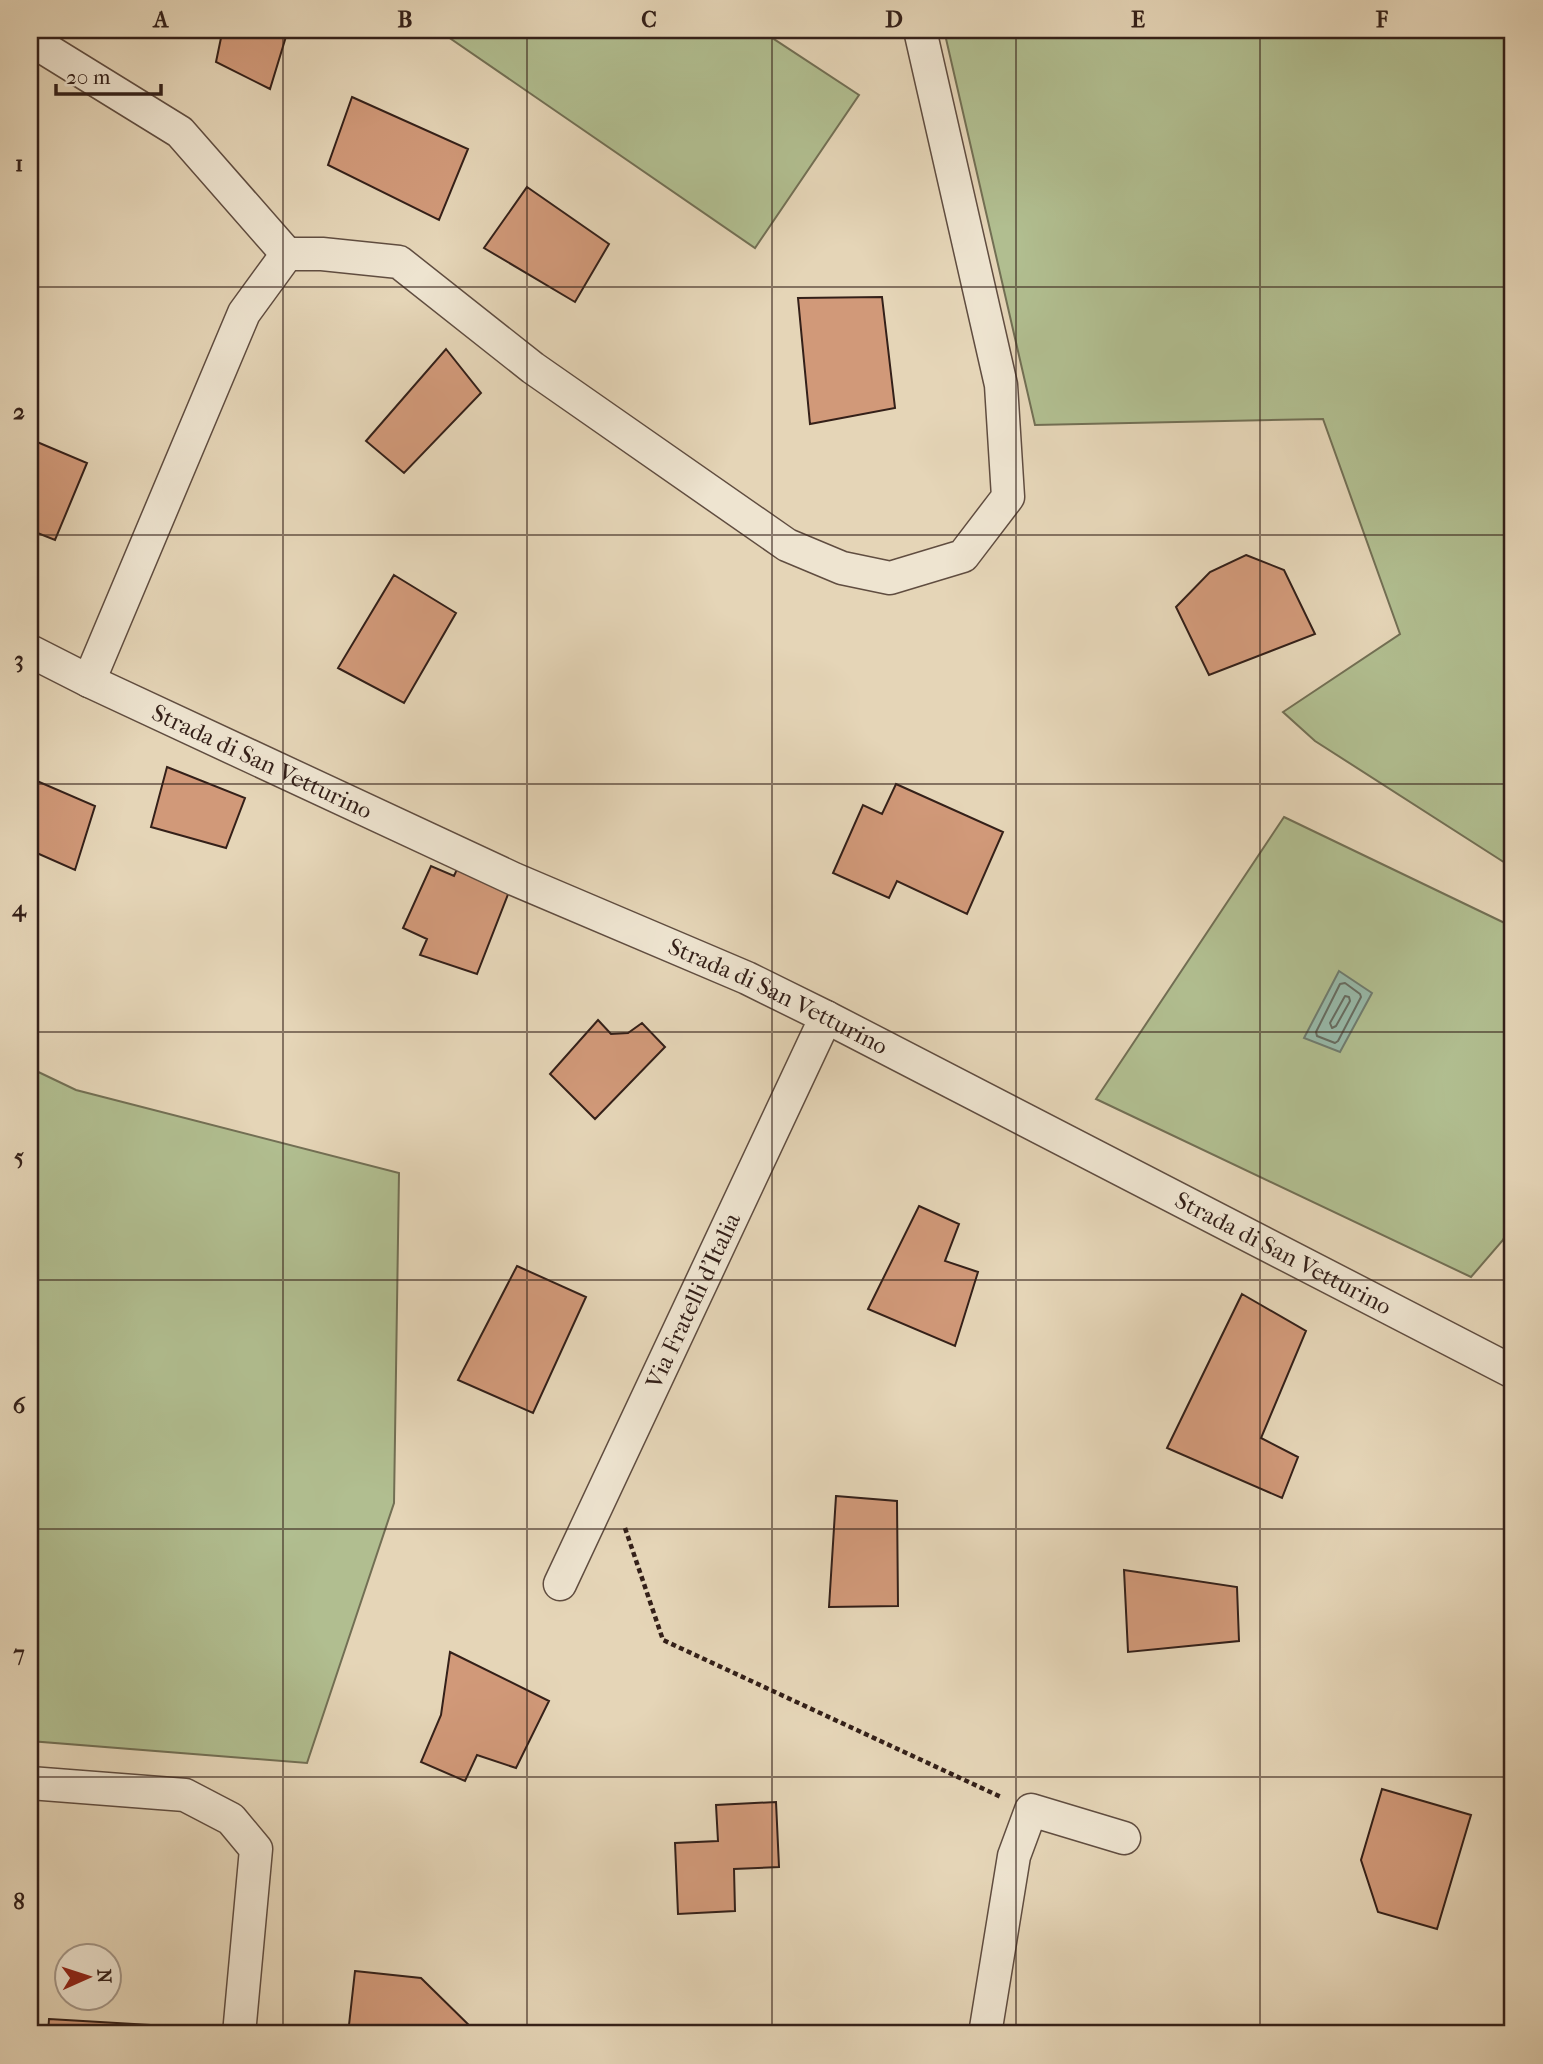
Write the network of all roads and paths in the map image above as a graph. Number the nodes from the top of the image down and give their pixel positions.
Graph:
1 (920, 30) edge
2 (30, 43) edge
3 (287, 254) junction
4 (30, 651) edge
5 (89, 681) junction
6 (826, 1017) junction
7 (1513, 1371) edge
8 (608, 1481) junction
9 (560, 1584) dead end
10 (30, 1783) edge
11 (1031, 1811) junction
12 (1124, 1838) dead end
13 (239, 2034) edge
14 (985, 2034) edge

1 - 3 street
2 - 3 street
3 - 5 street
4 - 5 street, Strada di San Vetturino
5 - 6 street, Strada di San Vetturino
6 - 7 street, Strada di San Vetturino
6 - 8 street, Via Fratelli d'Italia
8 - 9 street, Via Fratelli d'Italia
8 - 11 path
10 - 13 street
11 - 12 street
11 - 14 street

